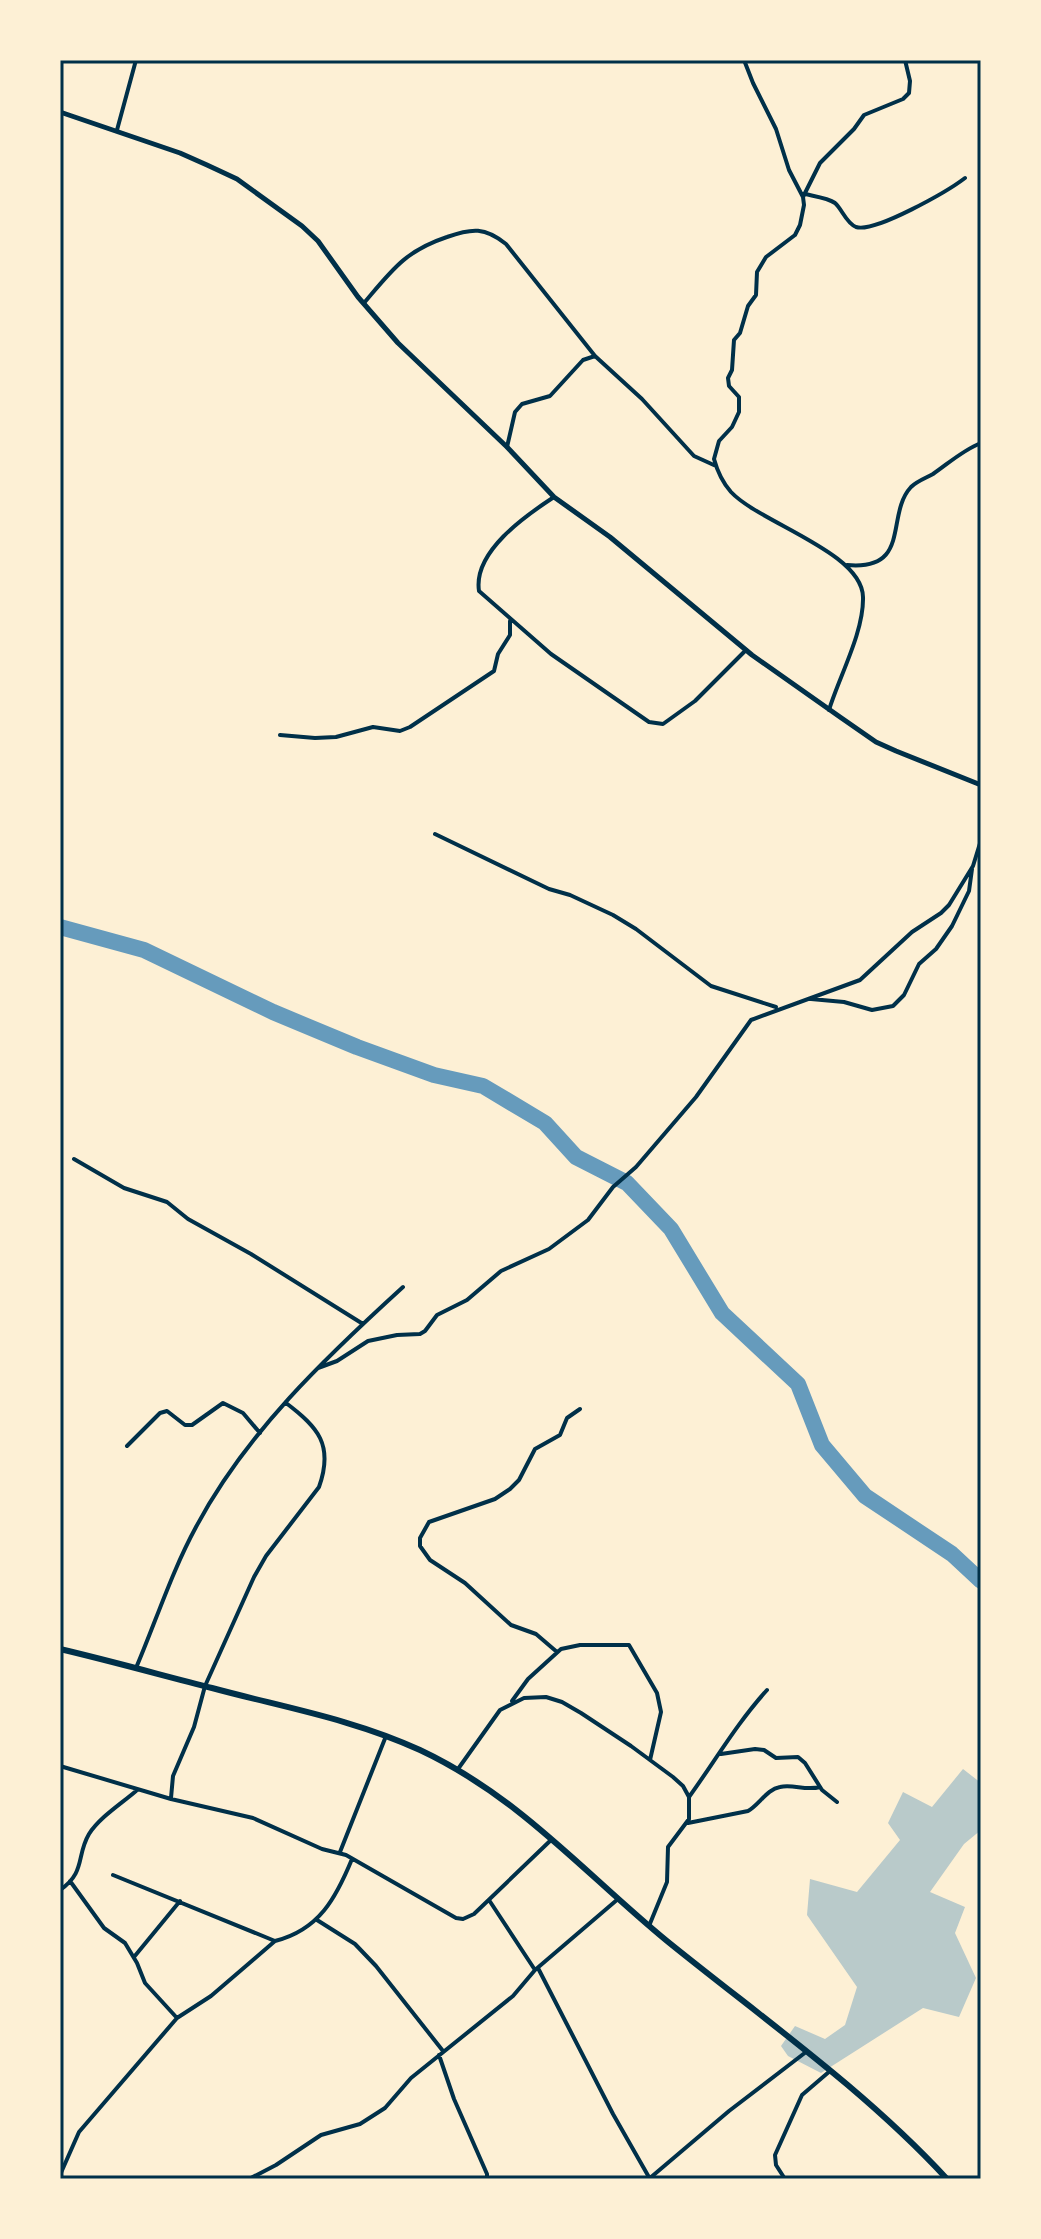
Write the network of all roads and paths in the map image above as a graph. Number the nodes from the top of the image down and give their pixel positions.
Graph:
1 (136, 60) edge
2 (744, 60) edge
3 (905, 60) edge
4 (60, 112) edge
5 (117, 130) junction
6 (965, 178) dead end
7 (804, 195) junction
8 (364, 303) junction
9 (595, 356) junction
10 (981, 443) edge
11 (507, 447) junction
12 (716, 466) junction
13 (554, 497) junction
14 (845, 565) junction
15 (510, 619) junction
16 (746, 650) junction
17 (829, 710) junction
18 (280, 735) dead end
19 (981, 785) edge
20 (435, 834) dead end
21 (981, 840) edge
22 (973, 866) junction
23 (804, 999) junction
24 (778, 1008) junction
25 (74, 1159) dead end
26 (403, 1287) dead end
27 (363, 1324) junction
28 (318, 1368) junction
29 (286, 1403) junction
30 (580, 1409) dead end
31 (260, 1433) junction
32 (127, 1446) dead end
33 (60, 1649) edge
34 (557, 1652) junction
35 (136, 1668) junction
36 (205, 1686) junction
37 (767, 1690) dead end
38 (510, 1704) junction
39 (386, 1736) junction
40 (721, 1754) junction
41 (650, 1760) junction
42 (60, 1766) edge
43 (458, 1770) junction
44 (820, 1787) junction
45 (138, 1789) junction
46 (689, 1797) junction
47 (171, 1799) junction
48 (837, 1802) dead end
49 (686, 1824) junction
50 (553, 1837) junction
51 (340, 1852) junction
52 (352, 1859) junction
53 (113, 1875) dead end
54 (70, 1881) junction
55 (60, 1890) edge
56 (618, 1899) junction
57 (489, 1900) junction
58 (180, 1901) junction
59 (317, 1920) junction
60 (649, 1926) junction
61 (275, 1941) junction
62 (134, 1957) junction
63 (536, 1969) junction
64 (177, 2018) junction
65 (806, 2052) junction
66 (441, 2053) junction
67 (830, 2071) junction
68 (60, 2175) edge
69 (249, 2179) edge
70 (487, 2179) edge
71 (649, 2179) edge
72 (785, 2179) edge
73 (947, 2179) edge

1 - 5 street
2 - 7 street
3 - 7 street
4 - 5 street
5 - 8 street
6 - 7 street
7 - 12 street
8 - 9 street
8 - 11 street
9 - 11 street
9 - 12 street
10 - 14 street
11 - 13 street
12 - 14 street
13 - 15 street
13 - 16 street
14 - 17 street
15 - 16 street
15 - 18 street
16 - 17 street
17 - 19 street
20 - 24 street
21 - 22 street
22 - 23 street
22 - 23 street
23 - 24 street
24 - 28 street
25 - 27 street
26 - 27 street
27 - 28 street
28 - 29 street
29 - 31 street
29 - 36 street
30 - 34 street
31 - 32 street
31 - 35 street
33 - 35 main road
34 - 38 street
34 - 41 street
35 - 36 main road
36 - 39 main road
36 - 47 street
37 - 40 street
38 - 41 street
38 - 43 street
39 - 43 main road
39 - 51 street
40 - 44 street
40 - 46 street
41 - 46 street
42 - 45 street
43 - 50 main road
44 - 48 street
44 - 49 street
45 - 47 street
45 - 54 street
46 - 49 street
47 - 51 street
49 - 60 street
50 - 56 main road
50 - 57 street
51 - 52 street
52 - 57 street
52 - 59 street
53 - 58 street
54 - 55 street
54 - 62 street
56 - 60 main road
56 - 63 street
57 - 63 street
58 - 61 street
58 - 62 street
59 - 61 street
59 - 66 street
60 - 65 main road
61 - 64 street
62 - 64 street
63 - 66 street
63 - 71 street
64 - 68 street
65 - 67 main road
65 - 71 street
66 - 69 street
66 - 70 street
67 - 72 street
67 - 73 main road

